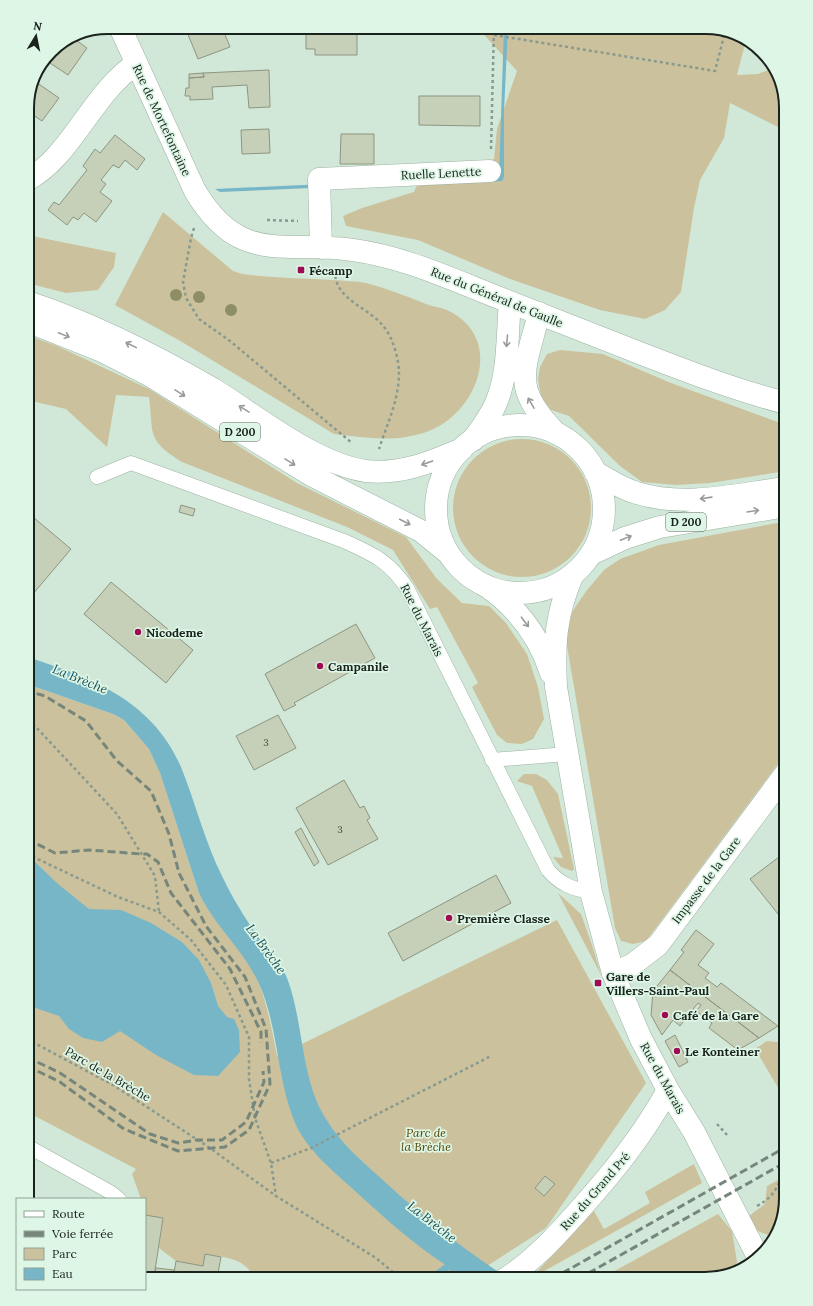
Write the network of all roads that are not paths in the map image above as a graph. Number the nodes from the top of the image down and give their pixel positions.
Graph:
1 (123, 34) edge
2 (136, 64) junction
3 (490, 170) road end
4 (34, 176) edge
5 (201, 218) joint
6 (321, 248) junction
7 (510, 302) junction
8 (34, 305) edge
9 (539, 313) junction
10 (34, 324) edge
11 (779, 401) edge
12 (556, 433) junction
13 (468, 444) junction
14 (596, 472) junction
15 (97, 477) dead end
16 (779, 489) edge
17 (779, 507) edge
18 (449, 553) junction
19 (591, 554) junction
20 (573, 574) junction
21 (486, 586) junction
22 (556, 687) junction
23 (567, 754) junction
24 (492, 760) junction
25 (779, 782) edge
26 (590, 892) junction
27 (613, 973) junction
28 (668, 1090) junction
29 (34, 1151) edge
30 (118, 1198) edge
31 (755, 1252) edge
32 (515, 1272) edge

1 - 2 street, Rue de Mortefontaine
2 - 4 street
2 - 5 street, Rue de Mortefontaine
3 - 6 street, Ruelle Lenette
5 - 6 street, Rue du Général de Gaulle
6 - 7 street, Rue du Général de Gaulle
7 - 9 street, Rue du Général de Gaulle
7 -> 13 street
13 -> 8 street, D 200
9 - 11 street, Rue du Général de Gaulle
12 -> 9 street
10 -> 18 street, D 200
12 - 13 street
12 - 14 street
13 - 18 street
16 -> 14 street, D 200
14 - 19 street
15 - 24 lane, Rue du Marais
19 -> 17 street, D 200
18 - 21 street, Rue du Marais
19 - 20 street
20 - 21 street
20 - 22 street, Rue du Marais
21 -> 22 street, Rue du Marais
22 - 23 street, Rue du Marais
23 - 24 lane
23 - 26 street, Rue du Marais
24 - 26 lane, Rue du Marais
25 - 27 street, Impasse de la Gare
26 - 27 street, Rue du Marais
27 - 28 street, Rue du Marais
28 - 31 street, Rue du Marais
28 - 32 street, Rue du Grand Pré
29 - 30 lane

